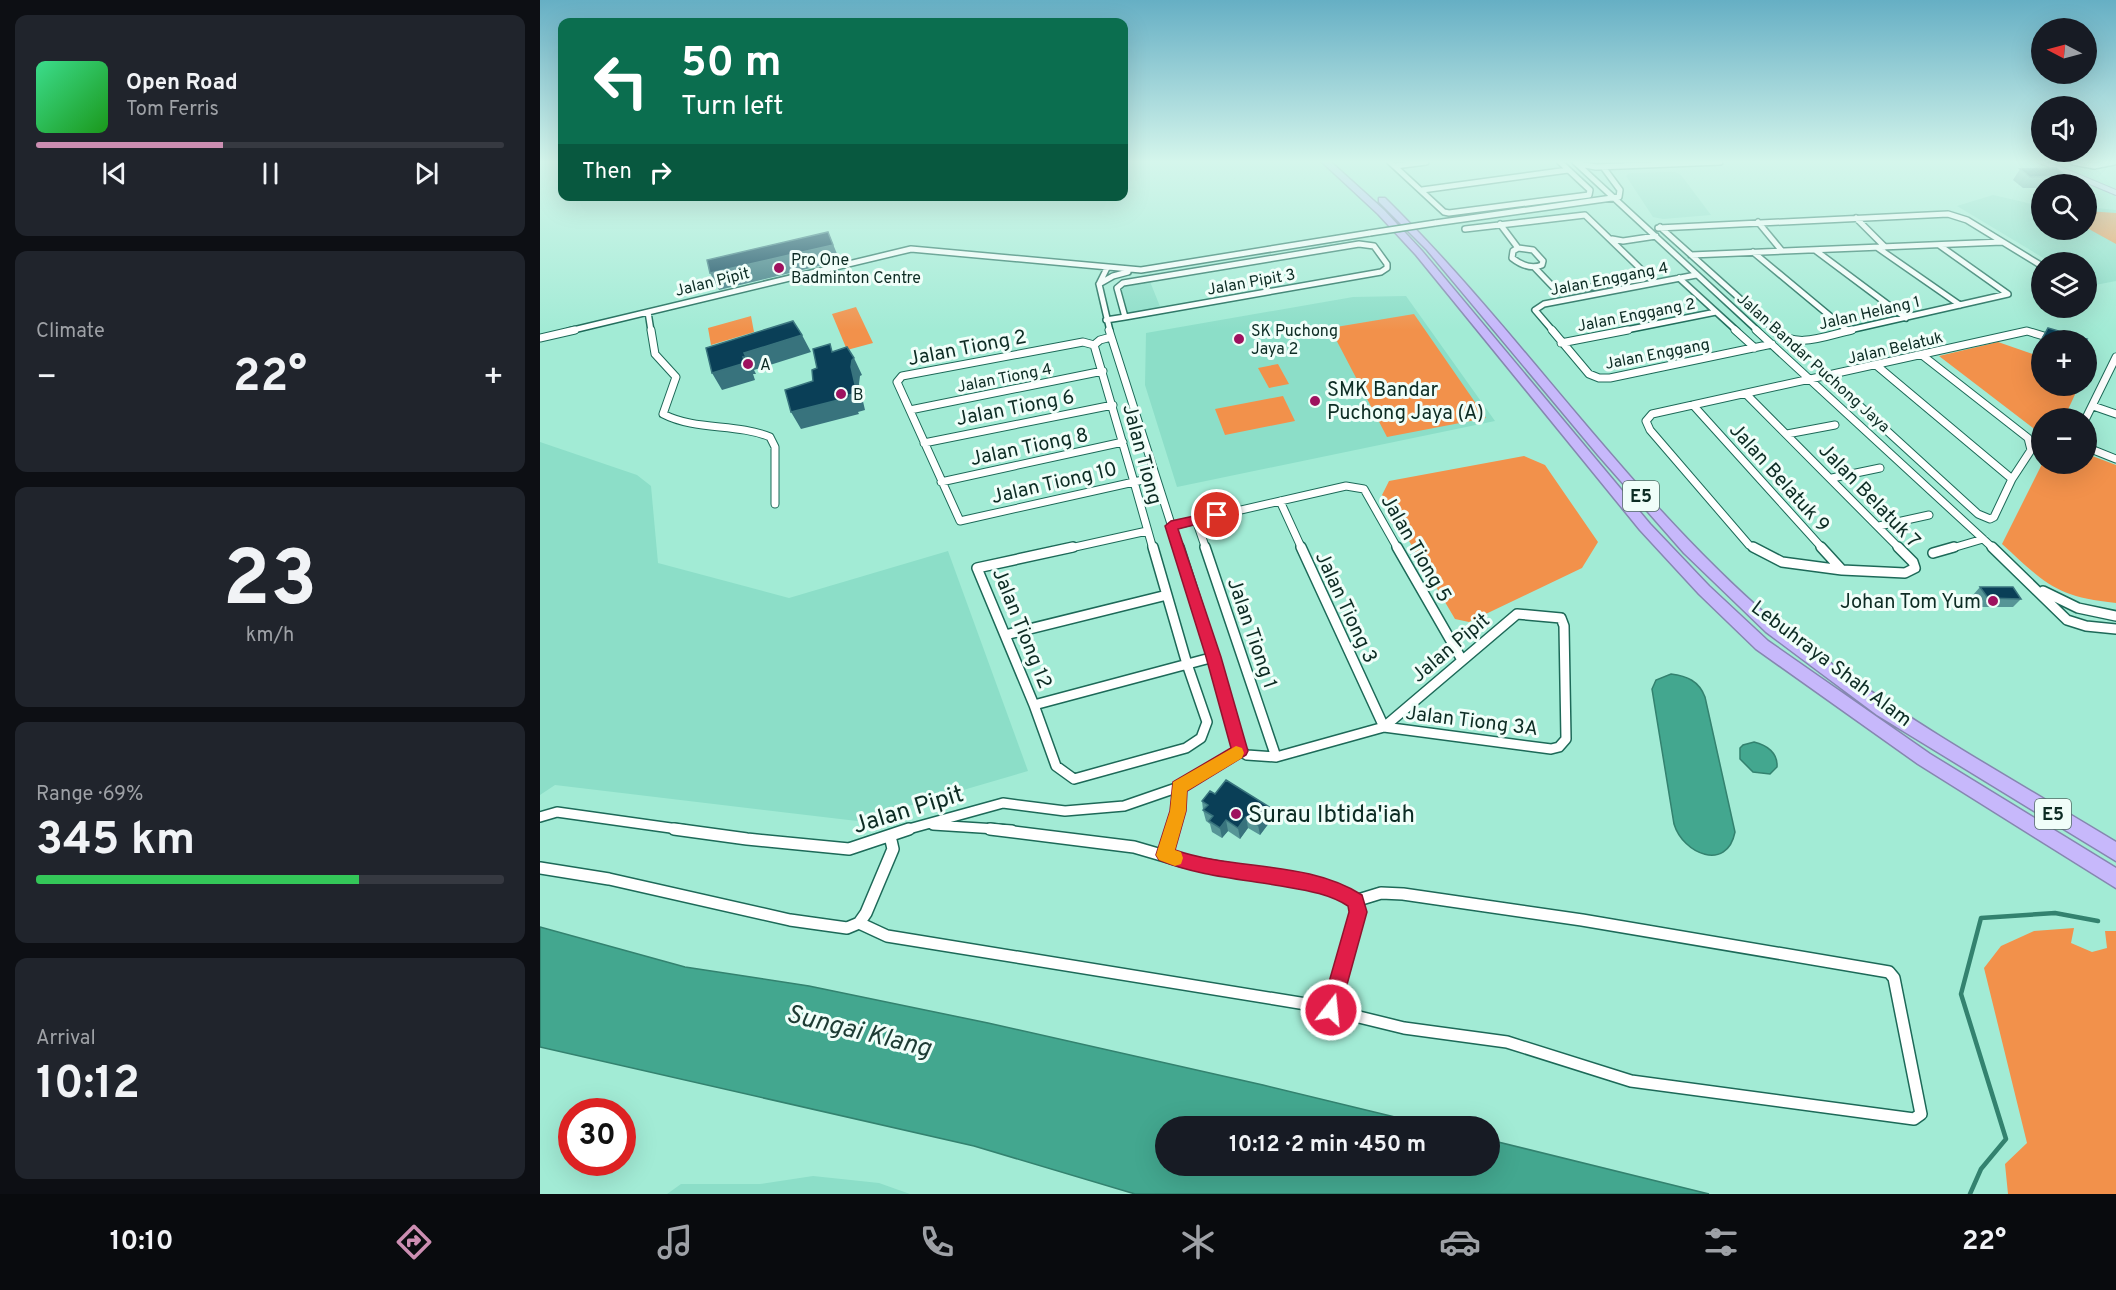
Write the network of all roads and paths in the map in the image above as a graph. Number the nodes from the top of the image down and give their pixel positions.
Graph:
1 (1386, 218) edge
2 (1400, 218) edge
3 (1472, 218) edge
4 (1550, 218) edge
5 (1590, 218) edge
6 (1633, 218) edge
7 (1636, 218) edge
8 (1856, 218) junction
9 (1862, 218) edge
10 (1962, 218) edge
11 (1758, 222) junction
12 (1500, 224) junction
13 (1645, 226) junction
14 (1660, 227) junction
15 (1466, 229) dead end
16 (1656, 236) junction
17 (2002, 242) junction
18 (1622, 244) junction
19 (1939, 245) junction
20 (1518, 248) junction
21 (1882, 248) junction
22 (1814, 250) junction
23 (1782, 251) junction
24 (1753, 252) junction
25 (1691, 255) junction
26 (2031, 259) edge
27 (1063, 263) junction
28 (1107, 268) junction
29 (1536, 268) junction
30 (1140, 270) junction
31 (1696, 275) junction
32 (1096, 277) junction
33 (1679, 279) junction
34 (1960, 306) junction
35 (648, 312) junction
36 (1716, 312) junction
37 (1125, 316) junction
38 (1906, 318) junction
39 (1106, 320) junction
40 (1848, 332) junction
41 (2031, 332) edge
42 (1111, 337) junction
43 (540, 338) edge
44 (1562, 343) junction
45 (1093, 344) junction
46 (1772, 344) junction
47 (1755, 348) junction
48 (1922, 355) junction
49 (2116, 357) edge
50 (1876, 365) junction
51 (1103, 371) junction
52 (2113, 373) edge
53 (1827, 376) junction
54 (1812, 380) junction
55 (1746, 394) junction
56 (1113, 405) junction
57 (1693, 405) junction
58 (2092, 406) joint
59 (910, 410) junction
60 (2116, 414) edge
61 (1835, 424) dead end
62 (1787, 434) junction
63 (1123, 442) junction
64 (924, 443) junction
65 (2097, 452) edge
66 (2116, 459) edge
67 (1880, 468) dead end
68 (1156, 477) junction
69 (1832, 478) junction
70 (2012, 480) junction
71 (941, 482) junction
72 (1132, 482) junction
73 (1280, 501) junction
74 (775, 504) dead end
75 (1929, 515) dead end
76 (1196, 520) junction
77 (960, 521) joint
78 (1171, 526) junction
79 (1878, 526) junction
80 (1147, 531) junction
81 (1983, 539) junction
82 (1934, 553) dead end
83 (1842, 570) junction
84 (2032, 584) junction
85 (1167, 595) junction
86 (1517, 614) joint
87 (2116, 616) edge
88 (2116, 629) edge
89 (1005, 635) junction
90 (1214, 657) junction
91 (1462, 660) junction
92 (1187, 664) junction
93 (1034, 705) junction
94 (1384, 727) junction
95 (1240, 751) junction
96 (1276, 757) junction
97 (1084, 778) joint
98 (1179, 787) junction
99 (540, 817) edge
100 (920, 825) junction
101 (890, 837) junction
102 (2116, 852) edge
103 (1165, 855) junction
104 (540, 868) edge
105 (2116, 879) edge
106 (1355, 901) junction
107 (860, 923) junction
108 (1331, 1010) junction

1 - 105 highway, Lebuhraya Shah Alam / E5
2 - 102 highway, Lebuhraya Shah Alam / E5
3 - 30 street, Jalan Pipit, bridge
4 - 12 street
5 - 18 street
6 - 13 street, Jalan Pipit
7 - 13 street, Jalan Bandar Puchong Jaya
8 - 9 street
8 - 11 street
8 - 21 street
10 - 17 street
11 - 14 street
11 - 23 street
12 - 15 street
12 - 20 street
13 - 14 street
13 - 16 street, Jalan Bandar Puchong Jaya
14 - 25 street, Jalan Helang 1
16 - 18 street
16 - 31 street, Jalan Bandar Puchong Jaya
17 - 19 street
17 - 26 street
18 - 29 street
19 - 21 street
19 - 34 street, Jalan Helang 1
20 - 29 street
20 - 29 street
21 - 22 street
21 - 34 street
22 - 23 street
22 - 38 street
23 - 24 street
24 - 25 street
24 - 40 street
25 - 40 street, Jalan Helang 1
27 - 28 street, Jalan Pipit
27 - 32 street
27 - 35 street, Jalan Pipit
28 - 30 street, Jalan Pipit
28 - 32 street
30 - 32 street
31 - 33 street, Jalan Enggang 4
31 - 46 street, Jalan Bandar Puchong Jaya
32 - 39 street
33 - 36 street
33 - 44 street, Jalan Enggang 4
34 - 38 street, Jalan Helang 1
35 - 43 street, Jalan Pipit
35 - 74 street
36 - 44 street, Jalan Enggang 2
36 - 47 street
37 - 37 street, Jalan Pipit 3
37 - 39 street, Jalan Pipit 3
38 - 40 street, Jalan Helang 1
39 - 42 street
41 - 48 street, Jalan Belatuk
42 - 45 street, Jalan Tiong 2
42 - 68 street
44 - 47 street, Jalan Enggang
45 - 51 street, Jalan Tiong
45 - 59 street, Jalan Tiong 2
46 - 47 street, Jalan Enggang
46 - 54 street, Jalan Bandar Puchong Jaya
48 - 50 street, Jalan Belatuk
48 - 70 street
49 - 52 street
50 - 53 street, Jalan Belatuk
50 - 70 street
51 - 56 street, Jalan Tiong
51 - 59 street, Jalan Tiong 4
52 - 58 street
53 - 54 street, Jalan Belatuk
53 - 70 street
54 - 55 street, Jalan Belatuk
54 - 81 street, Jalan Bandar Puchong Jaya
55 - 57 street, Jalan Belatuk
55 - 62 street, Jalan Belatuk 7
56 - 63 street, Jalan Tiong
56 - 64 street, Jalan Tiong 6
57 - 83 street, Jalan Belatuk 9
57 - 83 street, Jalan Belatuk
58 - 60 street
59 - 64 street, Jalan Tiong 2
61 - 62 street
62 - 69 street, Jalan Belatuk 7
63 - 71 street, Jalan Tiong 8
63 - 72 street, Jalan Tiong
64 - 71 street, Jalan Tiong 2
65 - 66 street
67 - 69 street
68 - 72 street, Jalan Tiong 10
68 - 78 street
69 - 79 street, Jalan Belatuk 7
71 - 77 street, Jalan Tiong 2
72 - 77 street, Jalan Tiong 10
72 - 80 street, Jalan Tiong
73 - 76 street
73 - 91 street, Jalan Tiong 5
73 - 94 street, Jalan Tiong 3
75 - 79 street
76 - 78 street
76 - 96 street, Jalan Tiong 1
78 - 90 street
79 - 83 street, Jalan Belatuk 7
80 - 85 street, Jalan Tiong
80 - 89 street, Jalan Tiong 12
81 - 82 street
81 - 84 street, Jalan Bandar Puchong Jaya
84 - 87 street, Jalan Bandar Puchong Jaya
84 - 88 street, Jalan Bandar Puchong Jaya
85 - 89 street
85 - 92 street, Jalan Tiong
86 - 91 street, Jalan Pipit
86 - 94 street, Jalan Tiong 3A
89 - 93 street, Jalan Tiong 12
90 - 92 street
90 - 95 street
91 - 94 street, Jalan Pipit
92 - 93 street
92 - 97 street, Jalan Tiong
93 - 97 street, Jalan Tiong 12
94 - 96 street, Jalan Pipit
95 - 96 street, Jalan Pipit
95 - 98 street, Jalan Pipit
98 - 100 street, Jalan Pipit
98 - 103 street
99 - 101 street, Jalan Pipit
100 - 101 street, Jalan Pipit
100 - 103 street
101 - 107 street
103 - 106 street
104 - 107 street
106 - 108 street
106 - 108 street
107 - 108 street

